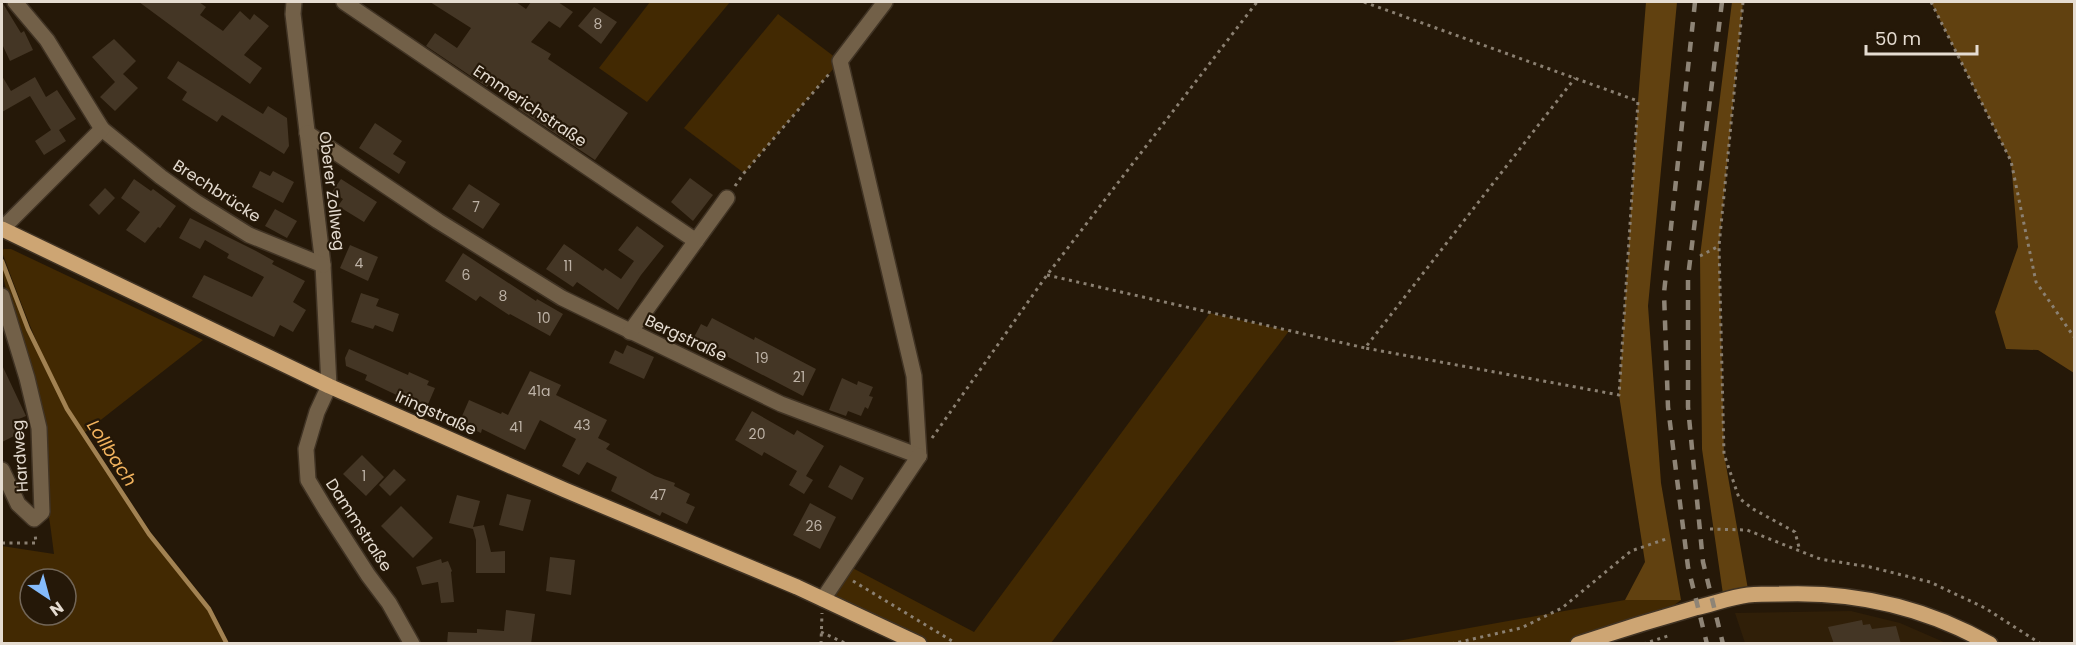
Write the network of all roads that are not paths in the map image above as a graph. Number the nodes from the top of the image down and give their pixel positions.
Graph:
1 (15, 2) edge
2 (294, 2) edge
3 (344, 2) edge
4 (885, 2) edge
5 (102, 129) junction
6 (307, 133) junction
7 (728, 198) road end
8 (2, 229) edge
9 (696, 241) junction
10 (323, 265) junction
11 (2, 296) edge
12 (630, 332) junction
13 (330, 386) junction
14 (918, 456) junction
15 (2, 470) edge
16 (823, 599) junction
17 (412, 644) edge
18 (919, 644) edge
19 (1578, 644) edge
20 (1990, 644) edge

1 - 5 street, Brechbrücke
2 - 6 street, Oberer Zollweg
3 - 9 street, Emmerichstraße
4 - 14 street
5 - 8 street
5 - 10 street, Brechbrücke
6 - 10 street, Oberer Zollweg
6 - 12 street, Bergstraße
7 - 9 street
8 - 13 main road, Iringstraße
9 - 12 street
10 - 13 street, Oberer Zollweg
11 - 15 street, Hardweg
12 - 14 street, Bergstraße
13 - 16 main road, Iringstraße
13 - 17 street, Dammstraße
14 - 16 street
16 - 18 main road, Iringstraße
19 - 20 main road

